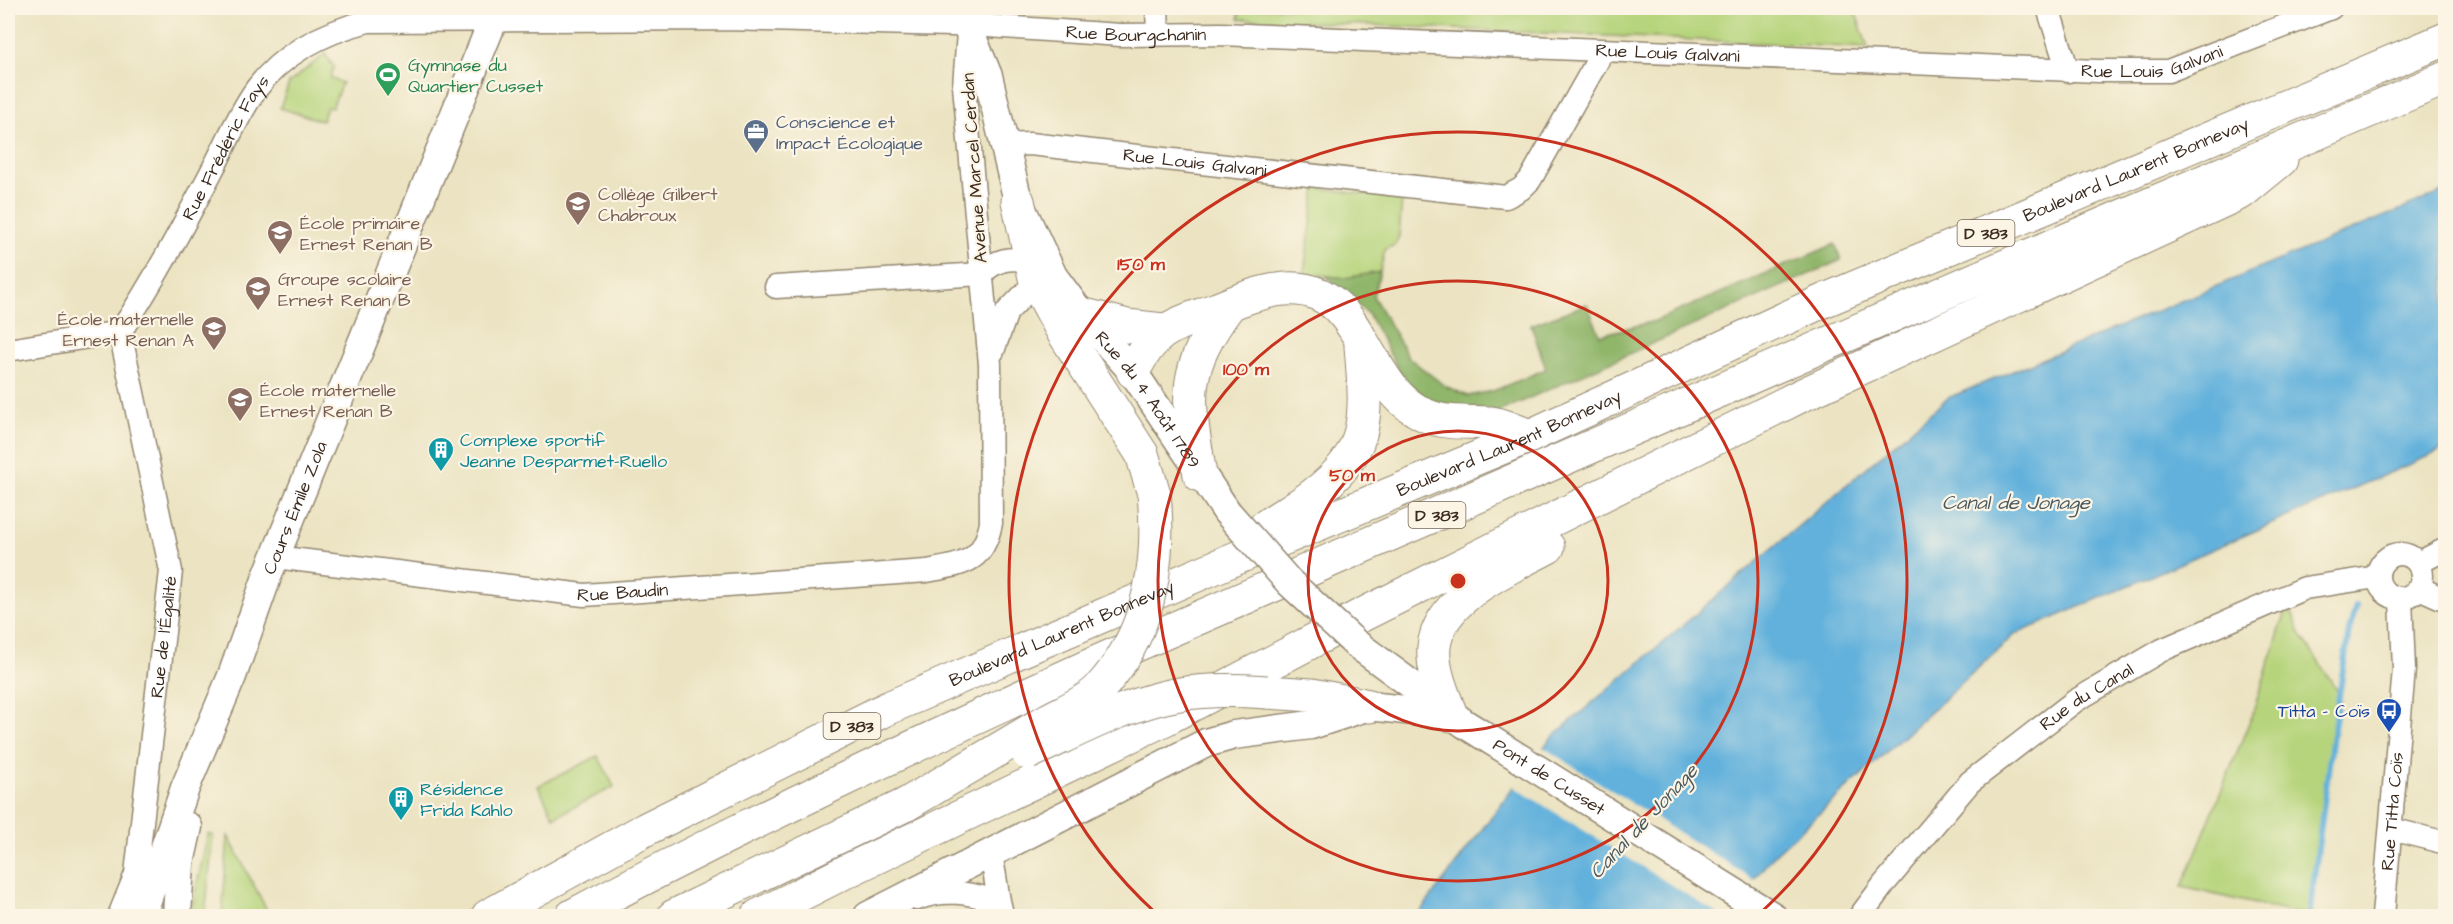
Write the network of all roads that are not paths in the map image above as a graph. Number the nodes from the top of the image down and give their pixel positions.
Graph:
1 (1157, 8) edge
2 (2048, 8) edge
3 (2331, 8) edge
4 (388, 13) edge
5 (496, 14) edge
6 (964, 17) edge
7 (1158, 33) junction
8 (2445, 39) edge
9 (1599, 51) junction
10 (2068, 71) junction
11 (2445, 78) edge
12 (2313, 135) junction
13 (1006, 145) junction
14 (1018, 201) junction
15 (1033, 272) junction
16 (981, 274) junction
17 (776, 287) dead end
18 (984, 298) junction
19 (1230, 304) junction
20 (1007, 312) junction
21 (1081, 314) junction
22 (1163, 330) junction
23 (120, 332) junction
24 (1361, 341) junction
25 (8, 350) edge
26 (990, 364) junction
27 (1133, 372) junction
28 (1800, 396) junction
29 (1530, 436) junction
30 (1200, 476) junction
31 (2445, 549) edge
32 (275, 557) junction
33 (969, 560) joint
34 (1227, 562) junction
35 (2418, 563) junction
36 (2377, 577) junction
37 (2410, 593) junction
38 (2445, 600) edge
39 (1284, 657) junction
40 (232, 676) junction
41 (1369, 706) junction
42 (1451, 715) junction
43 (907, 804) junction
44 (145, 809) junction
45 (175, 816) junction
46 (2391, 829) junction
47 (2445, 843) edge
48 (989, 854) junction
49 (1000, 909) edge
50 (878, 912) edge
51 (135, 914) edge
52 (177, 916) edge
53 (488, 916) edge
54 (572, 916) edge
55 (674, 916) edge
56 (758, 916) edge
57 (802, 916) edge
58 (1772, 916) edge
59 (1860, 916) edge
60 (2383, 916) edge

1 - 7 street
2 - 10 street
3 - 10 street, Rue Louis Galvani
4 - 5 street, Rue Frédéric Fays
4 - 23 street, Rue Frédéric Fays
5 - 6 street, Rue Bourgchanin
5 - 32 main road, Cours Émile Zola
6 - 7 street, Rue Bourgchanin
6 - 13 main road, Rue du 4 Août 1789
6 - 16 street, Avenue Marcel Cerdan
7 - 9 street, Rue Bourgchanin
8 - 29 highway, Boulevard Laurent Bonnevay / D 383
9 - 10 street, Rue Louis Galvani
9 - 13 street, Rue Louis Galvani
11 - 12 highway, Boulevard Laurent Bonnevay / D 383
12 - 28 highway
12 - 54 highway, Boulevard Laurent Bonnevay / D 383
13 - 14 main road, Rue du 4 Août 1789
14 - 15 highway
14 - 21 main road, Rue du 4 Août 1789
15 - 16 street, Avenue Marcel Cerdan
15 - 20 street, Avenue Marcel Cerdan
15 - 43 highway, bridge
16 - 17 street
16 - 18 street, Avenue Marcel Cerdan
18 - 20 street
18 - 26 street, Avenue Marcel Cerdan
19 - 22 highway
19 - 24 highway
19 - 30 highway
20 - 26 street, Avenue Marcel Cerdan
21 - 22 highway
21 - 27 main road, Rue du 4 Août 1789
22 - 27 highway
23 - 25 street
23 - 44 street, Rue de l'Égalité
24 - 29 highway
24 - 34 highway
26 - 33 street, Avenue Marcel Cerdan
27 - 30 main road, Rue du 4 Août 1789
28 - 39 highway
28 - 42 highway
29 - 34 highway, Boulevard Laurent Bonnevay / D 383
30 - 42 main road, Rue du 4 Août 1789, bridge
31 - 35 street
32 - 33 street, Rue Baudin
32 - 40 main road, Cours Émile Zola
34 - 53 highway, Boulevard Laurent Bonnevay / D 383
35 - 36 street
35 - 37 street
36 - 37 street
36 - 59 street, Rue du Canal
37 - 38 street
37 - 46 street, Rue Titta Coïs
39 - 56 highway
39 - 57 highway
40 - 45 main road, Cours Émile Zola
40 - 52 main road, Cours Émile Zola
41 - 42 main road
41 - 43 highway, bridge
41 - 48 main road
42 - 58 main road, Pont de Cusset
43 - 55 highway
44 - 45 street
44 - 51 street, Rue de l'Égalité
45 - 51 main road, Cours Émile Zola
46 - 47 street
46 - 60 street, Rue Titta Coïs
48 - 49 street
48 - 50 main road
49 - 50 street

